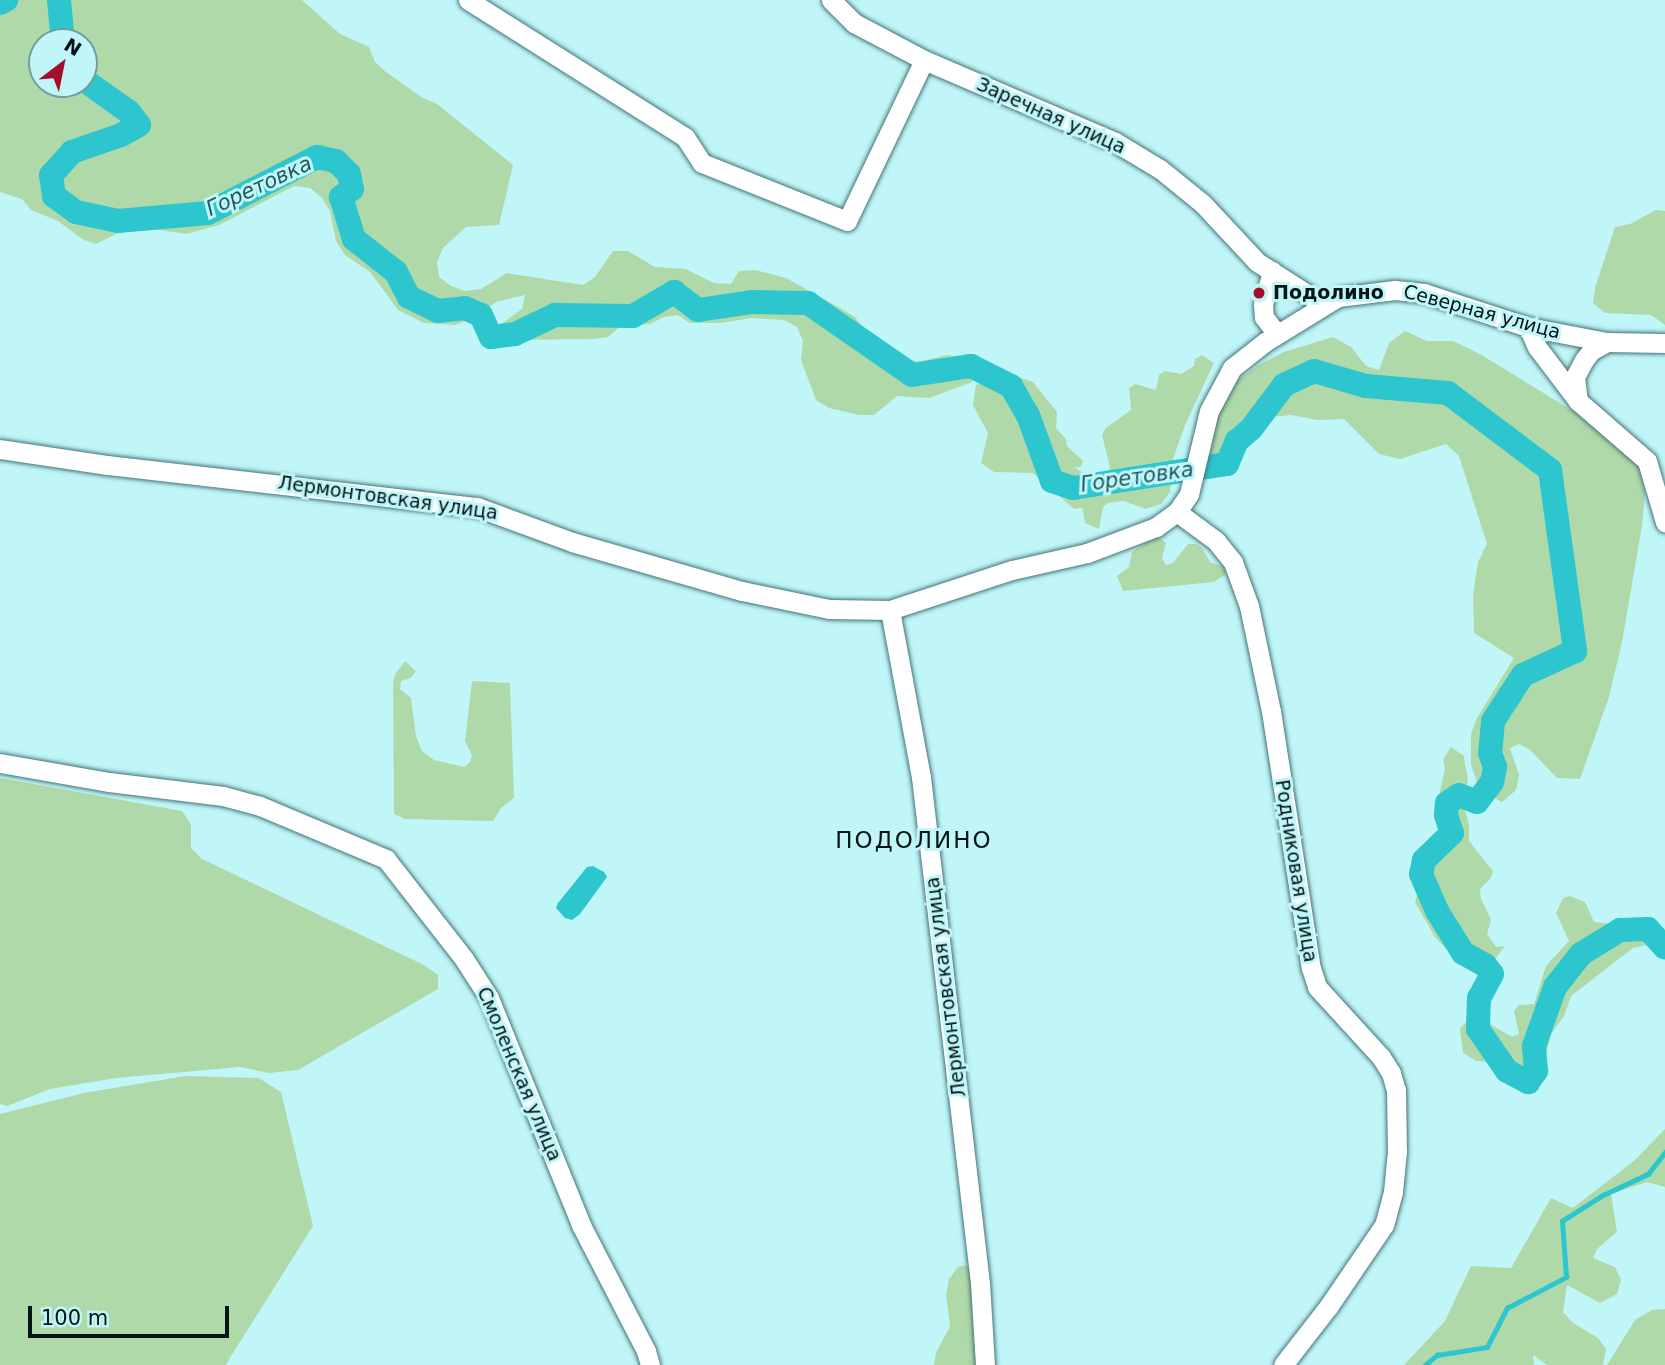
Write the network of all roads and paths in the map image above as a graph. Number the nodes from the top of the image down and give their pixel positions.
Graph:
1 (468, 0) edge
2 (831, 0) edge
3 (924, 61) junction
4 (1272, 271) junction
5 (1320, 306) junction
6 (1528, 327) junction
7 (1277, 334) junction
8 (1608, 342) junction
9 (1665, 343) edge
10 (1578, 401) junction
11 (0, 449) edge
12 (1178, 512) junction
13 (1665, 522) edge
14 (890, 610) junction
15 (0, 763) edge
16 (650, 1365) edge
17 (985, 1365) edge
18 (1283, 1365) edge

1 - 3 street
2 - 3 street, Заречная улица
3 - 4 street, Заречная улица
4 - 5 street, Заречная улица
4 - 7 street
5 - 6 street, Северная улица
5 - 7 street, Северная улица
6 - 8 street, Северная улица
6 - 10 street
7 - 12 street, Северная улица
8 - 9 street, Северная улица
8 - 10 street
10 - 13 street
11 - 14 street, Лермонтовская улица
12 - 14 street, Лермонтовская улица
12 - 18 street, Родниковая улица
14 - 17 street, Лермонтовская улица
15 - 16 street, Смоленская улица

